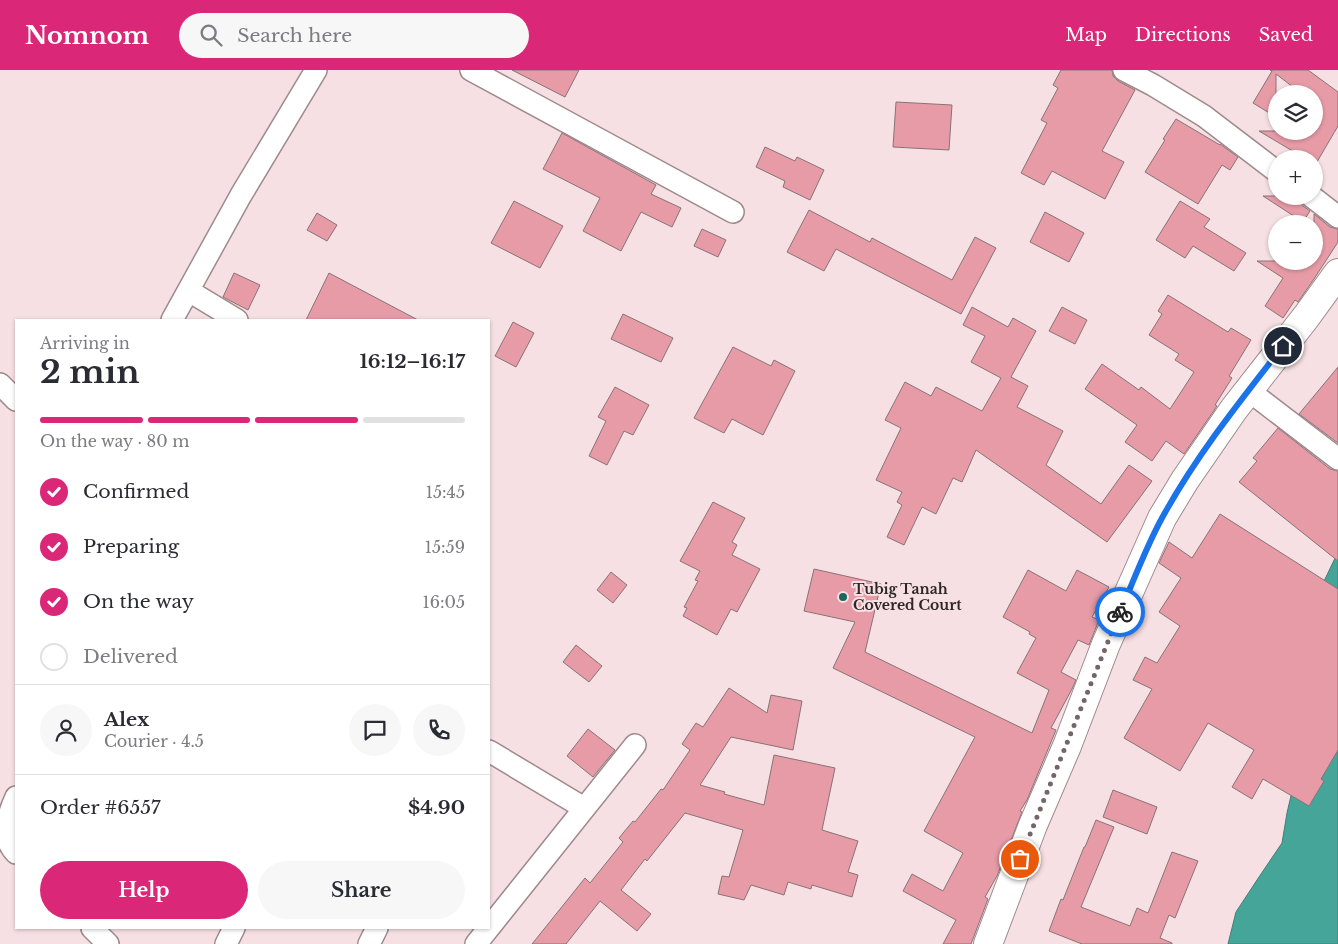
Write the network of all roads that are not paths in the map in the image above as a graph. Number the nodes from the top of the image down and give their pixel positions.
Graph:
1 (316, 70) edge
2 (471, 70) edge
3 (1124, 70) edge
4 (1268, 165) edge
5 (1323, 205) edge
6 (733, 212) dead end
7 (1338, 216) edge
8 (1338, 273) edge
9 (189, 291) junction
10 (173, 319) edge
11 (235, 319) edge
12 (0, 384) edge
13 (1248, 390) junction
14 (15, 399) edge
15 (1338, 459) edge
16 (634, 745) dead end
17 (490, 752) edge
18 (15, 800) edge
19 (584, 808) junction
20 (15, 852) edge
21 (490, 926) edge
22 (93, 929) edge
23 (234, 929) edge
24 (376, 929) edge
25 (488, 929) edge
26 (108, 944) edge
27 (226, 944) edge
28 (369, 944) edge
29 (476, 944) edge
30 (988, 944) edge

1 - 9 street
2 - 6 street
3 - 4 street
5 - 7 street
8 - 13 street
9 - 10 street
9 - 11 street
12 - 14 street
13 - 15 street
13 - 30 street
16 - 19 street
17 - 19 street
18 - 20 street
19 - 21 street
22 - 26 street
23 - 27 street
24 - 28 street
25 - 29 street

